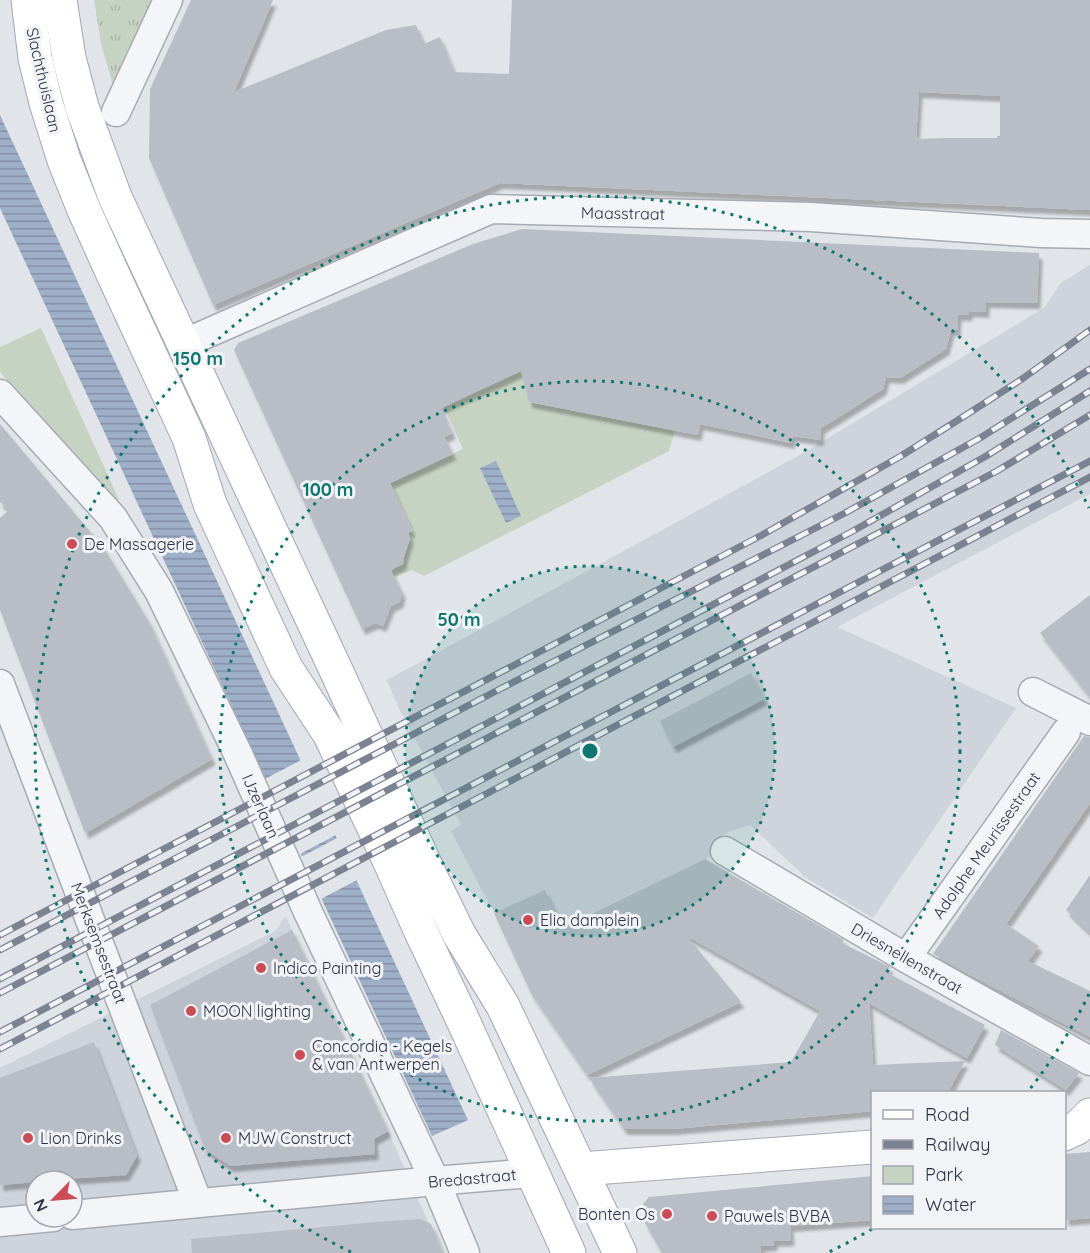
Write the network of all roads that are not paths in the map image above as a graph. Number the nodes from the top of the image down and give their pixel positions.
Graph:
1 (28, 0) edge
2 (60, 0) edge
3 (168, 0) edge
4 (116, 112) dead end
5 (1090, 234) edge
6 (183, 344) junction
7 (0, 394) edge
8 (0, 684) edge
9 (1033, 692) dead end
10 (1078, 726) edge
11 (725, 850) dead end
12 (906, 958) junction
13 (1090, 1061) edge
14 (1090, 1115) edge
15 (1066, 1134) edge
16 (871, 1147) edge
17 (580, 1169) junction
18 (532, 1173) junction
19 (435, 1181) junction
20 (198, 1203) junction
21 (84, 1214) edge
22 (24, 1220) edge
23 (0, 1222) edge
24 (465, 1253) edge
25 (569, 1253) edge
26 (620, 1253) edge

1 - 18 main road, Slachthuislaan
2 - 6 main road, Slachthuislaan
3 - 4 street
5 - 6 street, Maasstraat
6 - 17 main road, Slachthuislaan
7 - 19 street, IJzerlaan
8 - 20 street, Merksemsestraat
9 - 10 street
10 - 12 street, Adolphe Meurissestraat
11 - 12 street, Driesnellenstraat
12 - 13 street, Driesnellenstraat
14 - 15 main road
16 - 17 main road, Bredastraat
17 - 18 main road, Bredastraat
17 - 26 main road
18 - 19 street, Bredastraat
18 - 25 main road
19 - 20 street, Bredastraat
19 - 24 street, IJzerlaan
20 - 21 street, Bredastraat
22 - 23 street

